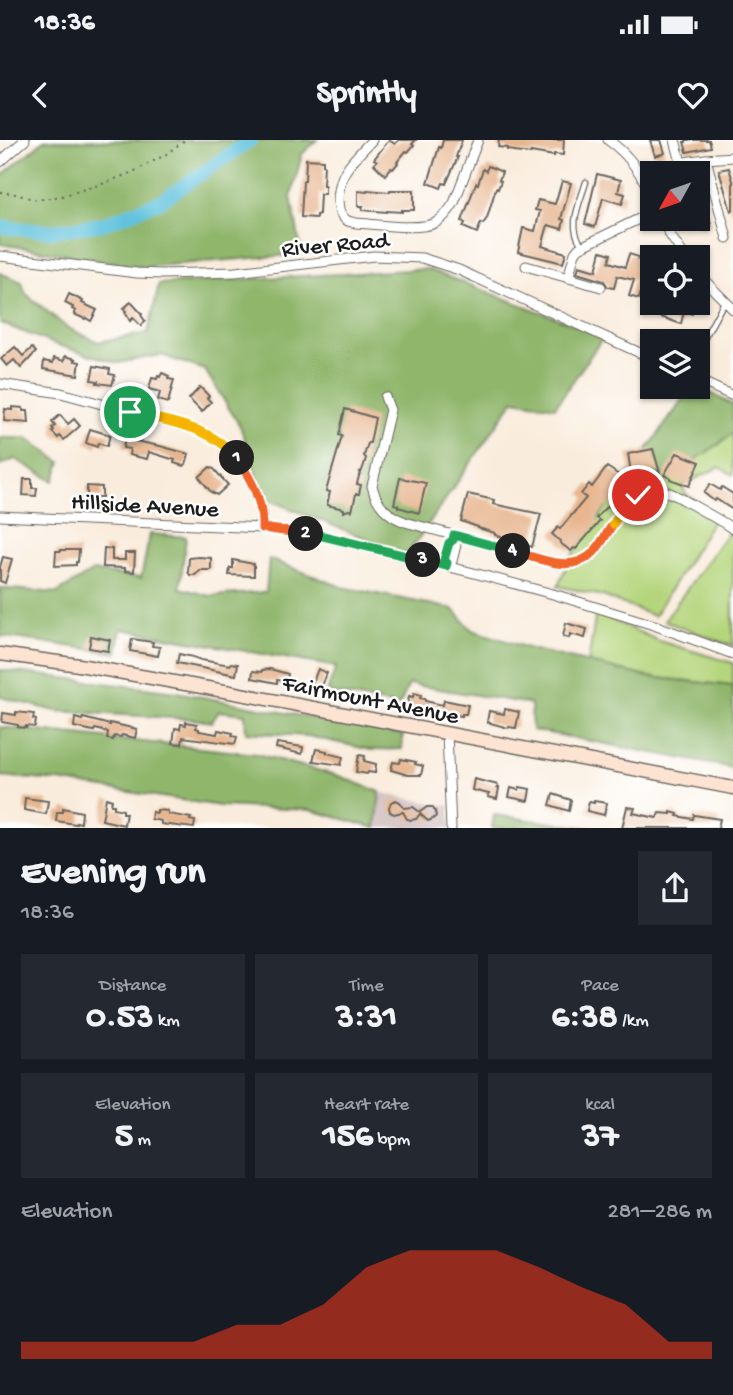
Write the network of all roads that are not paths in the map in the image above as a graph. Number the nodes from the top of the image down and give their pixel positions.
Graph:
1 (25, 140) edge
2 (372, 140) edge
3 (478, 140) edge
4 (608, 140) edge
5 (675, 140) edge
6 (733, 157) edge
7 (706, 159) junction
8 (681, 161) edge
9 (689, 161) edge
10 (0, 162) edge
11 (640, 174) edge
12 (586, 182) dead end
13 (640, 218) edge
14 (727, 238) dead end
15 (583, 245) junction
16 (0, 256) edge
17 (526, 266) dead end
18 (568, 278) junction
19 (710, 286) edge
20 (601, 287) dead end
21 (724, 301) junction
22 (733, 309) edge
23 (709, 329) edge
24 (640, 353) edge
25 (0, 384) edge
26 (710, 385) edge
27 (733, 396) edge
28 (385, 397) dead end
29 (0, 516) edge
30 (262, 528) junction
31 (733, 529) edge
32 (453, 538) junction
33 (447, 564) junction
34 (0, 654) edge
35 (733, 654) edge
36 (447, 733) junction
37 (733, 788) edge
38 (451, 828) edge

1 - 10 street
2 - 3 street
4 - 11 street
5 - 8 street
6 - 7 street
7 - 9 street
7 - 14 street
12 - 15 lane
13 - 15 street
15 - 18 street
16 - 24 street, River Road
17 - 18 street
18 - 20 street
19 - 21 street
21 - 22 street
21 - 23 lane
25 - 30 street
26 - 27 street
28 - 32 street
29 - 30 street, Hillside Avenue
30 - 33 street, Hillside Avenue
31 - 32 street
32 - 33 street
33 - 35 street, Hillside Avenue
34 - 36 main road, Fairmount Avenue
36 - 37 main road, Fairmount Avenue
36 - 38 street

